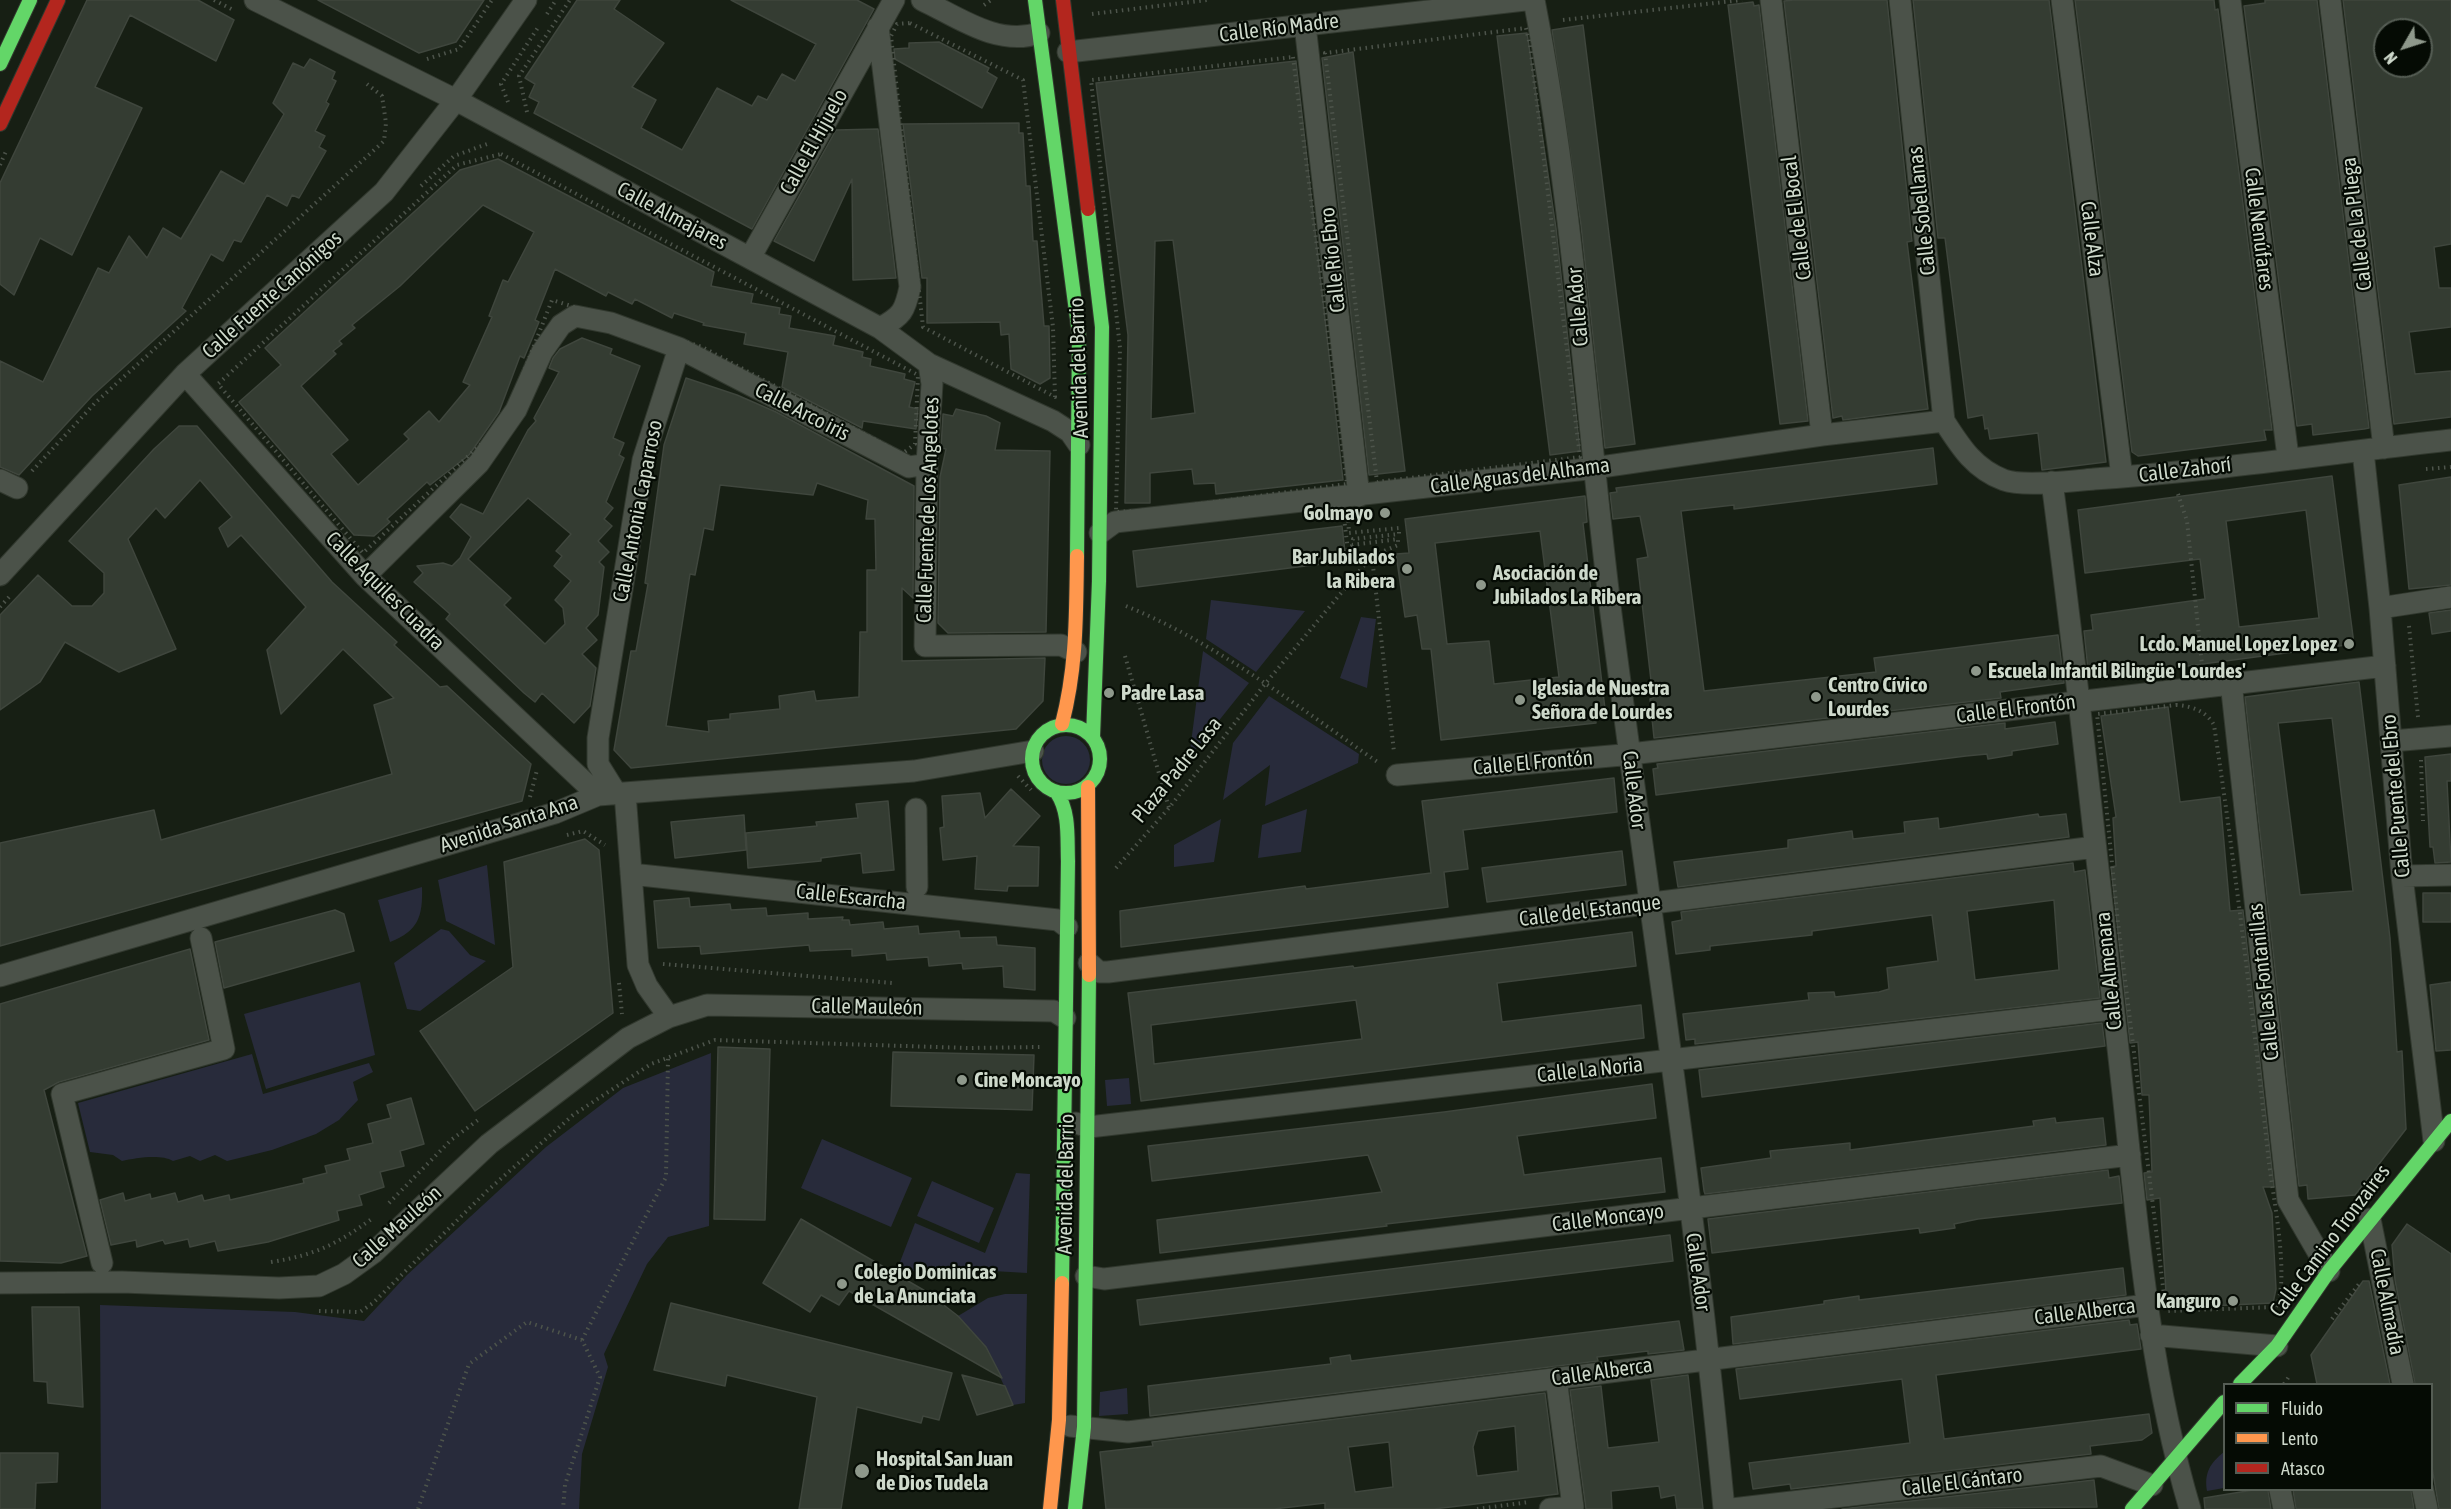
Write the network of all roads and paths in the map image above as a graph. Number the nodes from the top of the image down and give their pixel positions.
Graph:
1 (30, 0) edge
2 (58, 0) edge
3 (214, 0) edge
4 (492, 0) edge
5 (526, 0) edge
6 (570, 0) edge
7 (894, 0) edge
8 (922, 0) edge
9 (1035, 0) edge
10 (1063, 0) edge
11 (1207, 0) edge
12 (1525, 0) edge
13 (1534, 0) edge
14 (1742, 0) edge
15 (1771, 0) edge
16 (1900, 0) edge
17 (2062, 0) edge
18 (2230, 0) edge
19 (2330, 0) edge
20 (250, 8) edge
21 (1088, 15) dead end
22 (1563, 20) dead end
23 (1305, 25) junction
24 (878, 27) junction
25 (1040, 33) junction
26 (1325, 53) joint
27 (1042, 55) junction
28 (1069, 55) junction
29 (416, 63) dead end
30 (0, 64) edge
31 (362, 80) dead end
32 (456, 100) junction
33 (528, 116) dead end
34 (0, 124) edge
35 (750, 258) junction
36 (880, 328) junction
37 (679, 348) junction
38 (929, 364) junction
39 (185, 374) junction
40 (1054, 379) joint
41 (1944, 421) junction
42 (1822, 435) junction
43 (2451, 440) edge
44 (1079, 444) junction
45 (2384, 448) junction
46 (2363, 451) junction
47 (2288, 458) junction
48 (927, 464) junction
49 (2451, 466) edge
50 (1593, 468) junction
51 (2418, 470) dead end
52 (2122, 477) junction
53 (2052, 482) junction
54 (8, 484) edge
55 (2175, 487) dead end
56 (1360, 506) junction
57 (1116, 512) joint
58 (1346, 517) junction
59 (1333, 518) dead end
60 (1100, 533) junction
61 (1372, 556) junction
62 (0, 575) edge
63 (365, 576) junction
64 (17, 589) dead end
65 (2451, 597) edge
66 (1121, 604) dead end
67 (0, 607) edge
68 (2380, 608) junction
69 (2409, 620) dead end
70 (1123, 647) dead end
71 (1076, 652) junction
72 (2385, 666) junction
73 (2191, 670) dead end
74 (2231, 682) junction
75 (1264, 684) junction
76 (2081, 701) junction
77 (1062, 724) junction
78 (2419, 728) dead end
79 (2451, 736) edge
80 (1093, 737) junction
81 (2391, 741) junction
82 (2421, 751) dead end
83 (1033, 752) junction
84 (1629, 754) junction
85 (538, 766) dead end
86 (1017, 775) dead end
87 (1396, 775) junction
88 (1088, 787) junction
89 (1032, 791) dead end
90 (1057, 793) junction
91 (613, 794) junction
92 (527, 805) dead end
93 (1169, 807) junction
94 (916, 810) dead end
95 (2424, 832) dead end
96 (561, 837) dead end
97 (607, 847) dead end
98 (2095, 847) junction
99 (1112, 873) dead end
100 (631, 874) junction
101 (2451, 875) edge
102 (2402, 876) junction
103 (917, 887) dead end
104 (1649, 903) junction
105 (1067, 927) junction
106 (201, 938) dead end
107 (654, 963) dead end
108 (1089, 963) junction
109 (0, 976) edge
110 (619, 976) dead end
111 (894, 983) dead end
112 (2113, 1009) junction
113 (669, 1017) junction
114 (617, 1018) dead end
115 (1065, 1018) junction
116 (668, 1058) junction
117 (1040, 1058) dead end
118 (1670, 1061) junction
119 (484, 1115) dead end
120 (1066, 1120) junction
121 (2451, 1121) edge
122 (1089, 1127) junction
123 (2434, 1141) junction
124 (2130, 1155) junction
125 (1690, 1208) junction
126 (383, 1209) dead end
127 (376, 1216) dead end
128 (2370, 1219) junction
129 (102, 1263) dead end
130 (268, 1263) dead end
131 (2329, 1271) junction
132 (1086, 1276) junction
133 (2363, 1278) dead end
134 (0, 1283) edge
135 (2157, 1308) junction
136 (316, 1311) dead end
137 (2330, 1323) dead end
138 (2151, 1335) junction
139 (582, 1340) junction
140 (2277, 1346) junction
141 (1710, 1358) junction
142 (2297, 1367) dead end
143 (2256, 1376) edge
144 (1556, 1378) junction
145 (2242, 1383) edge
146 (2285, 1383) edge
147 (2403, 1383) edge
148 (2223, 1403) edge
149 (1059, 1420) junction
150 (1084, 1427) junction
151 (2175, 1459) junction
152 (2152, 1485) junction
153 (2280, 1491) edge
154 (2423, 1491) edge
155 (1541, 1505) edge
156 (418, 1509) edge
157 (563, 1509) edge
158 (1050, 1509) edge
159 (1075, 1509) edge
160 (1477, 1509) edge
161 (1724, 1509) edge
162 (1732, 1509) edge
163 (2132, 1509) edge
164 (2190, 1509) edge
165 (2284, 1509) edge
166 (2427, 1509) edge

1 - 30 street
2 - 34 street
3 - 20 path
4 - 29 path
5 - 32 street, Calle Fuente Canónigos
6 - 33 path
7 - 24 street, Calle El Hijuelo
8 - 25 street
9 - 25 street, Avenida del Barrio
10 - 28 street, Avenida del Barrio
11 - 21 path
12 - 23 street, Calle Río Madre
13 - 50 street, Calle Ador
14 - 22 path
15 - 42 street, Calle de El Bocal
16 - 41 street, Calle Sobellanas
17 - 52 street, Calle Alza
18 - 47 street, Calle Nenúfares
19 - 45 street, Calle de La Pliega
20 - 32 street, Calle Almajares
23 - 28 street, Calle Río Madre
23 - 56 street, Calle Río Ebro
24 - 35 street, Calle El Hijuelo
24 - 36 street
25 - 27 street, Avenida del Barrio
25 - 28 street
26 - 26 path
27 - 28 street
27 - 44 street, Avenida del Barrio
28 - 60 street, Avenida del Barrio
31 - 54 path
32 - 35 street, Calle Almajares
32 - 39 street, Calle Fuente Canónigos
35 - 36 street, Calle Almajares
36 - 38 street, Calle Almajares
37 - 48 street, Calle Arco iris
37 - 63 street
37 - 91 street, Calle Antonia Caparroso
38 - 44 street, Calle Almajares
38 - 48 street, Calle Fuente de Los Angelotes
39 - 62 street, Calle Fuente Canónigos
39 - 63 street, Calle Aquiles Cuadra
40 - 40 path
41 - 42 street, Calle Aguas del Alhama
41 - 53 street, Calle Zahorí
42 - 50 street, Calle Aguas del Alhama
43 - 45 street, Calle Zahorí
44 - 71 street, Avenida del Barrio
45 - 46 street, Calle Zahorí
46 - 47 street, Calle Zahorí
46 - 68 street, Calle Puente del Ebro
47 - 52 street, Calle Zahorí
48 - 71 street, Calle Fuente de Los Angelotes
49 - 51 path
50 - 56 street, Calle Aguas del Alhama
50 - 84 street, Calle Ador
52 - 53 street, Calle Zahorí
53 - 76 street, Calle Almenara
55 - 73 path
56 - 58 path
56 - 60 street, Calle Aguas del Alhama
57 - 57 path
58 - 59 path
58 - 61 path
58 - 61 path
60 - 80 street, Avenida del Barrio
61 - 75 path, Plaza Padre Lasa
61 - 87 path
63 - 91 street, Calle Aquiles Cuadra
64 - 67 path
65 - 68 street
66 - 75 path
68 - 72 street, Calle Puente del Ebro
69 - 78 path
70 - 93 path
71 - 77 street, Avenida del Barrio
72 - 74 street, Calle El Frontón
72 - 81 street, Calle Puente del Ebro
74 - 76 street, Calle El Frontón
74 - 131 street, Calle Las Fontanillas
75 - 87 path
75 - 93 path, Plaza Padre Lasa
76 - 84 street, Calle El Frontón
76 - 98 street, Calle Almenara
77 - 80 street
77 - 83 street
79 - 81 street
80 - 88 street
81 - 102 street, Calle Puente del Ebro
82 - 95 path
83 - 90 street
83 - 91 street, Avenida Santa Ana
84 - 87 street, Calle El Frontón
84 - 104 street, Calle Ador
85 - 92 path
86 - 89 path
88 - 90 street
88 - 108 street, Avenida del Barrio
90 - 105 street, Avenida del Barrio
91 - 100 street
91 - 109 street, Avenida Santa Ana
93 - 99 path, Plaza Padre Lasa
94 - 103 street
96 - 97 path
98 - 104 street, Calle del Estanque
98 - 112 street, Calle Almenara
100 - 105 street, Calle Escarcha
100 - 113 street
101 - 102 street
102 - 123 street, Calle Puente del Ebro
104 - 108 street, Calle del Estanque
104 - 118 street, Calle Ador
105 - 115 street, Avenida del Barrio
106 - 129 street
107 - 111 path
108 - 122 street, Avenida del Barrio
110 - 114 path
112 - 118 street, Calle La Noria
112 - 124 street, Calle Almenara
113 - 115 street, Calle Mauleón
113 - 134 street, Calle Mauleón
115 - 120 street, Avenida del Barrio
116 - 117 path
116 - 136 path
116 - 139 path
118 - 122 street, Calle La Noria
118 - 125 street, Calle Ador
119 - 126 path
120 - 122 street, Calle La Noria
120 - 149 street, Avenida del Barrio
121 - 123 street, Calle Camino Tronzaires
122 - 132 street, Avenida del Barrio
123 - 128 street, Calle Camino Tronzaires
124 - 125 street, Calle Moncayo
124 - 135 street, Calle Almenara
125 - 132 street, Calle Moncayo
125 - 141 street, Calle Ador
127 - 130 path
128 - 131 street, Calle Camino Tronzaires
128 - 147 street, Calle Almadía
131 - 140 street, Calle Camino Tronzaires
132 - 150 street, Avenida del Barrio
133 - 137 path
135 - 135 path
135 - 138 street, Calle Almenara
135 - 141 street, Calle Alberca
138 - 140 street
138 - 151 street, Calle Almenara
139 - 156 path
139 - 157 path
140 - 143 street, Calle Camino Tronzaires
141 - 144 street, Calle Alberca
141 - 161 street, Calle Ador
142 - 146 path
143 - 145 street, Calle Camino Tronzaires
144 - 150 street, Calle Alberca
144 - 155 street
148 - 151 street
149 - 150 street, Calle Alberca
149 - 158 street, Avenida del Barrio
150 - 159 street, Avenida del Barrio
151 - 152 street
151 - 164 street, Calle Almenara
152 - 162 street, Calle El Cántaro
152 - 163 street
153 - 165 street
154 - 166 street
155 - 160 path

